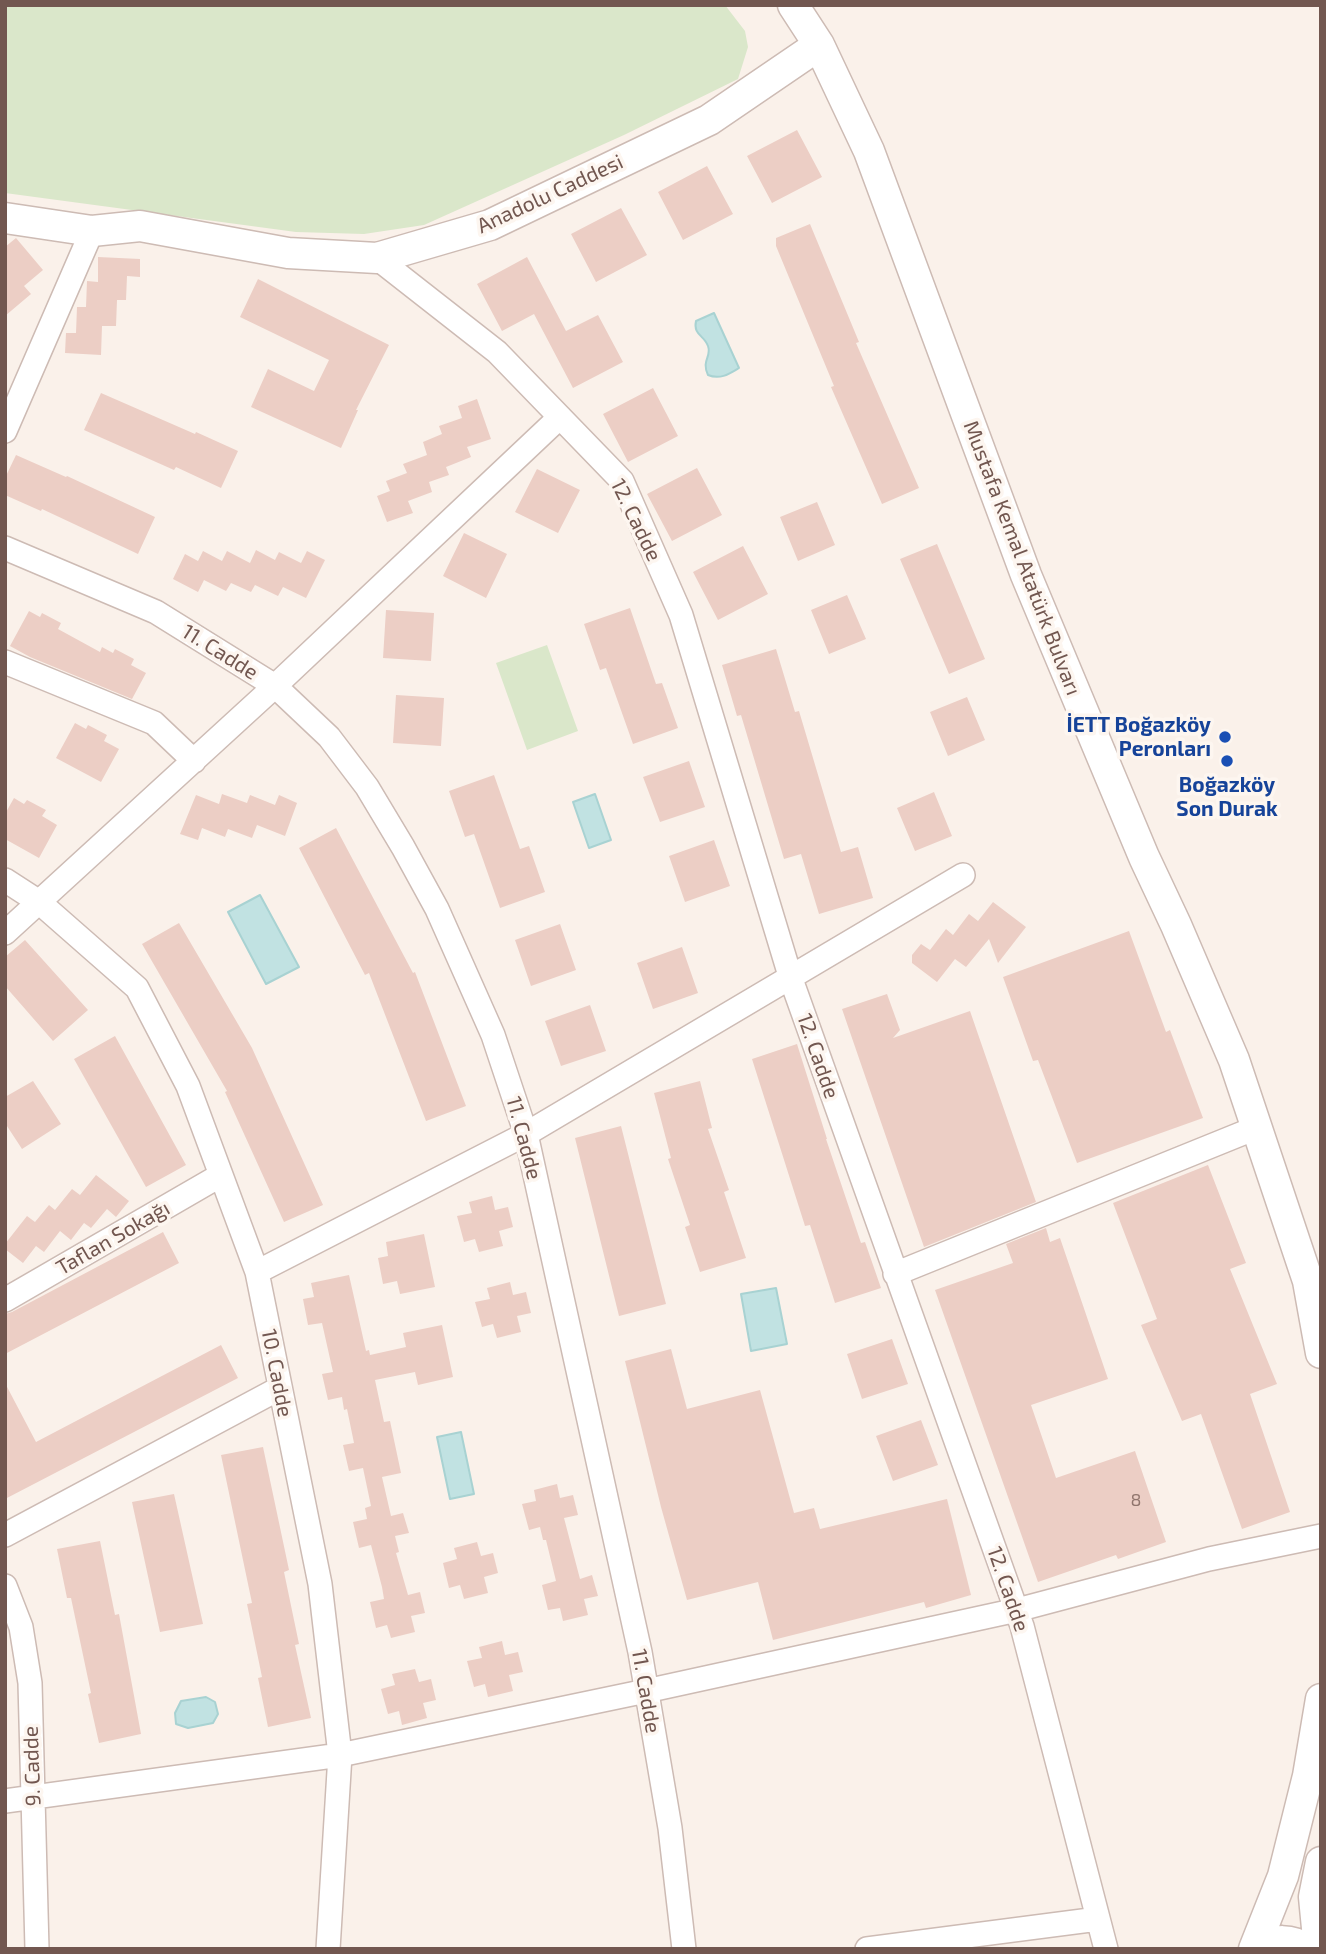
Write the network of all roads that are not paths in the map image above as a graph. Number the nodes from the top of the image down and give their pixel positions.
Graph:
1 (793, 5) edge
2 (819, 45) junction
3 (5, 218) edge
4 (92, 231) junction
5 (377, 258) junction
6 (560, 418) junction
7 (5, 431) edge
8 (5, 548) edge
9 (5, 662) edge
10 (275, 685) junction
11 (194, 761) junction
12 (963, 875) dead end
13 (5, 880) edge
14 (40, 902) junction
15 (5, 933) edge
16 (791, 979) junction
17 (1258, 1127) junction
18 (526, 1134) junction
19 (221, 1175) junction
20 (257, 1272) junction
21 (895, 1274) junction
22 (5, 1300) edge
23 (1321, 1353) edge
24 (281, 1388) junction
25 (5, 1535) edge
26 (1321, 1536) edge
27 (5, 1586) edge
28 (1017, 1610) junction
29 (646, 1691) junction
30 (1321, 1699) edge
31 (340, 1755) junction
32 (33, 1798) junction
33 (5, 1801) edge
34 (1321, 1862) edge
35 (1098, 1919) junction
36 (37, 1949) edge
37 (328, 1949) edge
38 (684, 1949) edge
39 (867, 1949) edge
40 (1105, 1949) edge
41 (1257, 1949) edge
42 (1307, 1949) edge
43 (1319, 1949) edge

1 - 2 street, Mustafa Kemal Atatürk Bulvarı
2 - 5 street, Anadolu Caddesi
2 - 17 street, Mustafa Kemal Atatürk Bulvarı
3 - 4 street, Anadolu Caddesi
4 - 5 street, Anadolu Caddesi
4 - 7 street
5 - 6 street, 12. Cadde
6 - 10 street
6 - 16 street, 12. Cadde
8 - 10 street, 11. Cadde
9 - 11 street
10 - 11 street
10 - 18 street, 11. Cadde
11 - 14 street
12 - 16 street
13 - 14 street, 10. Cadde
14 - 15 street
14 - 19 street, 10. Cadde
16 - 18 street
16 - 21 street, 12. Cadde
17 - 21 street
17 - 23 street, Mustafa Kemal Atatürk Bulvarı
18 - 20 street
18 - 29 street, 11. Cadde
19 - 20 street, 10. Cadde
19 - 22 street, Taflan Sokağı
20 - 24 street, 10. Cadde
21 - 28 street, 12. Cadde
24 - 25 street
24 - 31 street, 10. Cadde
26 - 28 street
27 - 32 street, 9. Cadde
28 - 29 street
28 - 35 street, 12. Cadde
29 - 31 street
29 - 38 street, 11. Cadde
30 - 41 street
31 - 32 street
31 - 37 street, 10. Cadde
32 - 33 street
32 - 36 street, 9. Cadde
34 - 43 street
35 - 39 street
35 - 40 street, 12. Cadde
41 - 42 street

